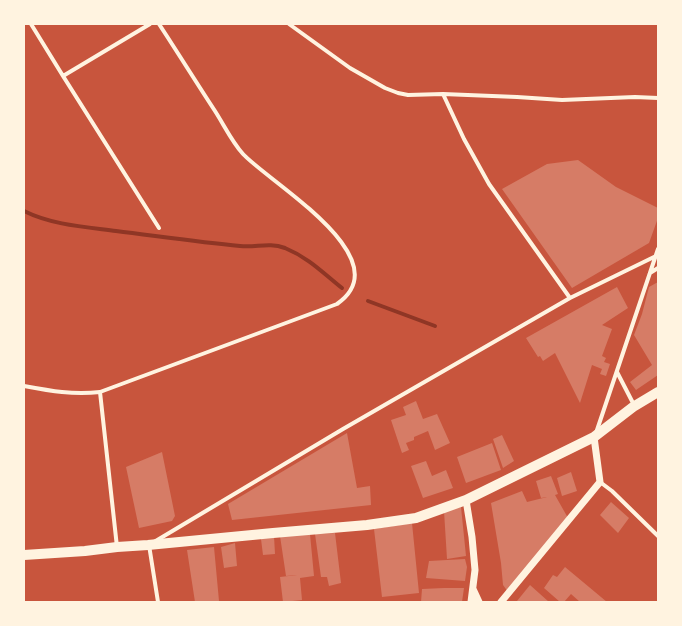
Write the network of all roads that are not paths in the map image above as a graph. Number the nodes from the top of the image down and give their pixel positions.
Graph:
1 (31, 24) edge
2 (150, 24) edge
3 (159, 24) edge
4 (289, 24) edge
5 (63, 76) junction
6 (442, 94) junction
7 (658, 98) edge
8 (160, 228) dead end
9 (658, 249) edge
10 (656, 256) junction
11 (658, 268) edge
12 (650, 273) junction
13 (570, 298) junction
14 (616, 372) junction
15 (24, 386) edge
16 (100, 392) junction
17 (658, 392) edge
18 (635, 406) junction
19 (594, 437) junction
20 (600, 482) junction
21 (466, 500) junction
22 (658, 536) edge
23 (148, 545) junction
24 (117, 547) junction
25 (24, 555) edge
26 (472, 589) junction
27 (503, 601) edge
28 (158, 602) edge
29 (471, 602) edge
30 (479, 602) edge

1 - 5 street
2 - 5 street
3 - 16 street
4 - 6 street
5 - 8 street
6 - 7 street
6 - 13 street
9 - 10 street
10 - 12 street
10 - 13 street
11 - 12 street
12 - 14 street
13 - 23 street
14 - 18 street
14 - 19 street
15 - 16 street
16 - 24 street
17 - 18 main road
18 - 19 main road
19 - 20 street
19 - 21 main road
20 - 22 street
20 - 27 street
21 - 23 main road
21 - 26 street
23 - 24 main road
23 - 28 street
24 - 25 main road
26 - 29 street
26 - 30 street

